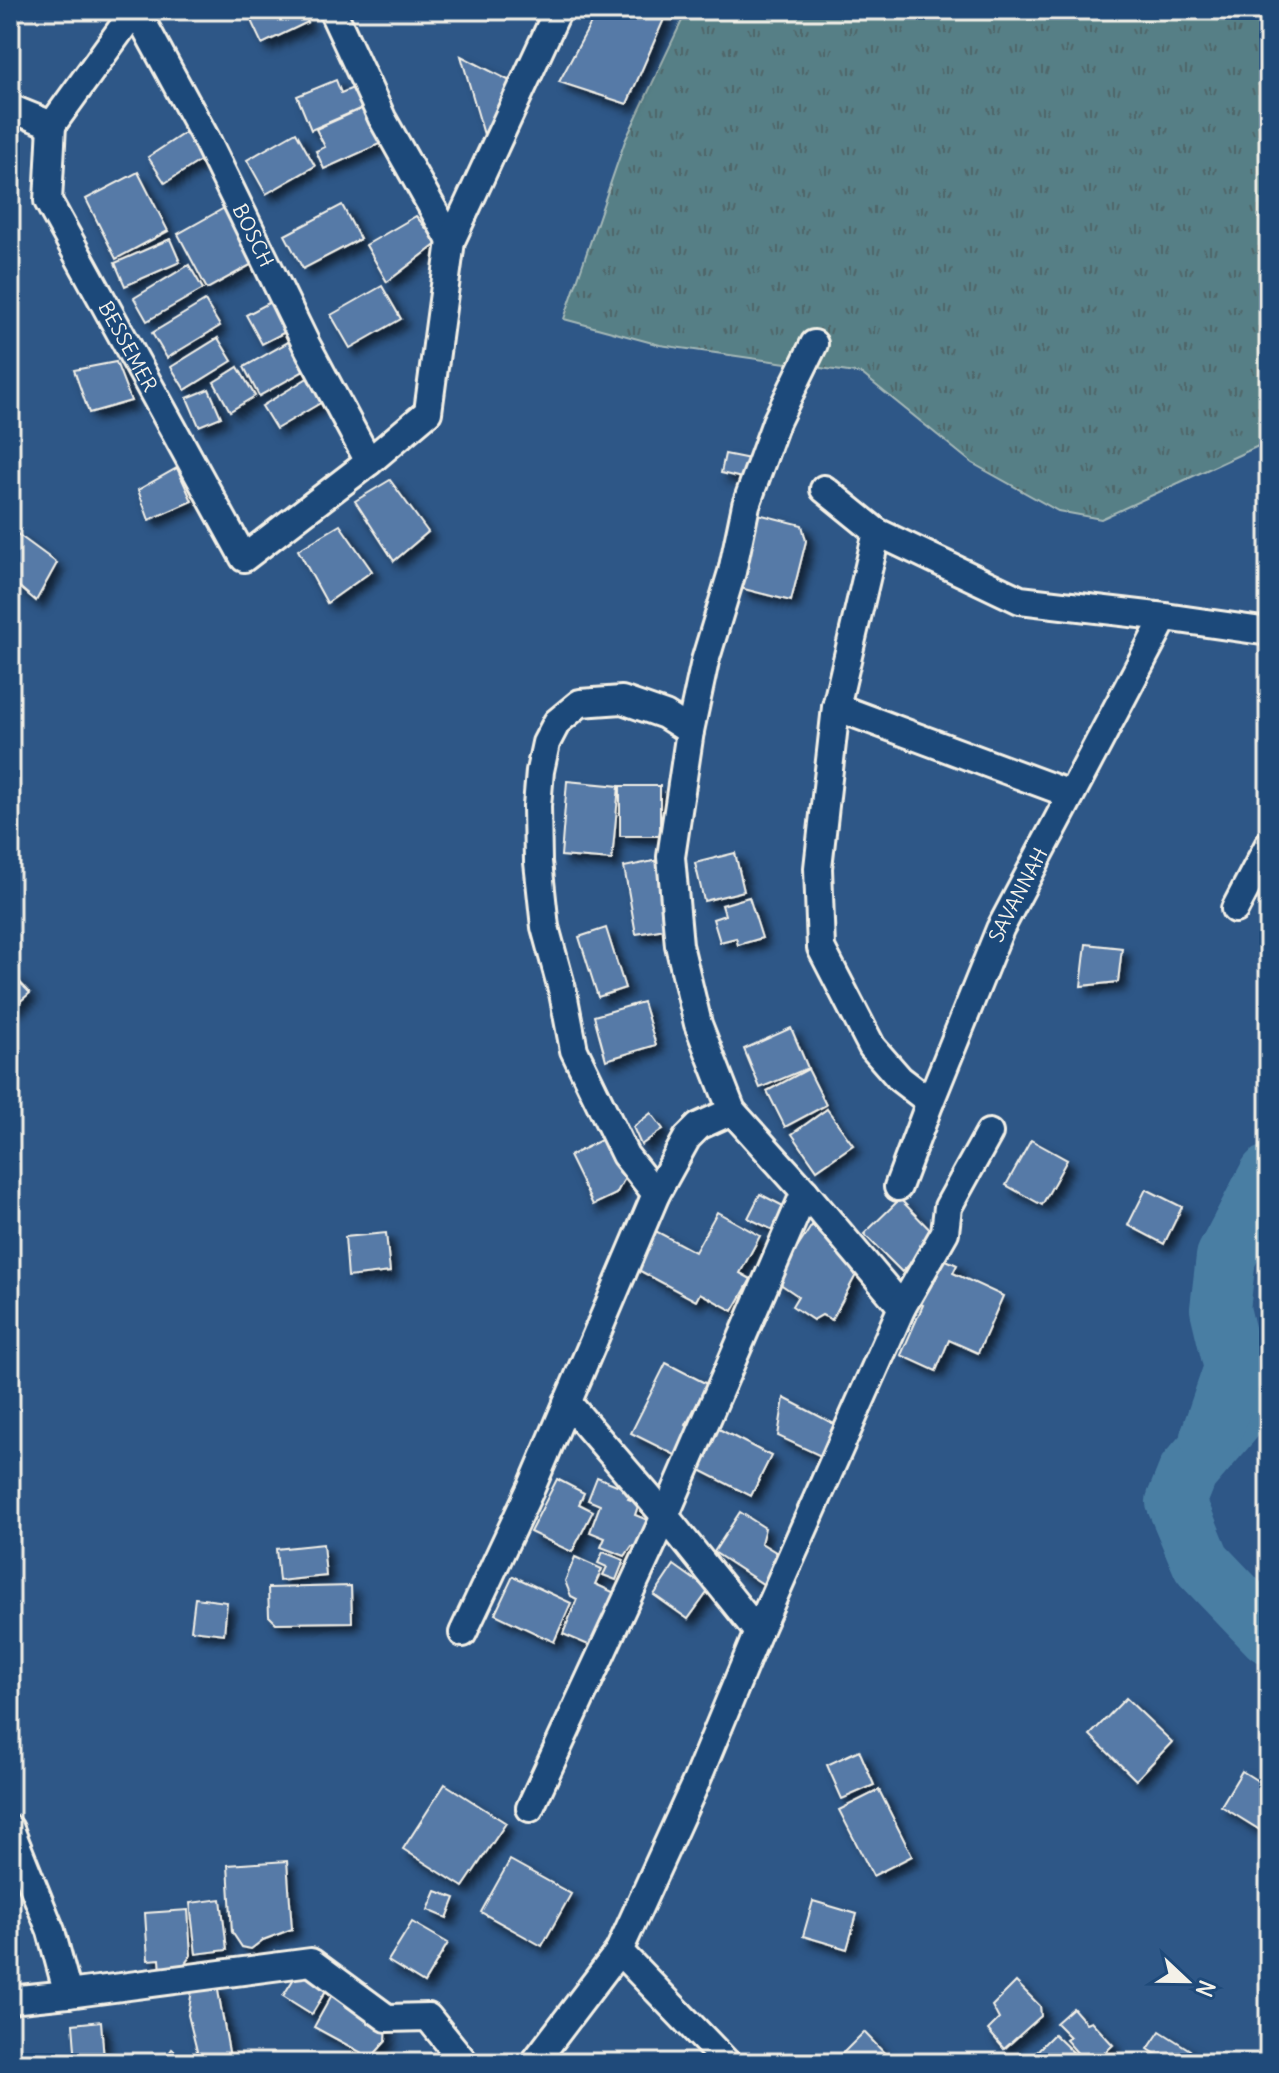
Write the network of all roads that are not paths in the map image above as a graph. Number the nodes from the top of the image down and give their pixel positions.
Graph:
1 (136, 10) edge
2 (332, 10) edge
3 (558, 10) edge
4 (10, 108) edge
5 (52, 125) junction
6 (451, 241) junction
7 (814, 344) dead end
8 (369, 462) junction
9 (824, 489) dead end
10 (877, 532) junction
11 (1165, 617) junction
12 (1269, 632) edge
13 (836, 707) junction
14 (690, 731) junction
15 (1070, 794) junction
16 (1269, 844) edge
17 (1235, 909) dead end
18 (930, 1102) junction
19 (732, 1111) junction
20 (989, 1133) dead end
21 (898, 1187) dead end
22 (805, 1192) junction
23 (656, 1194) junction
24 (902, 1307) junction
25 (567, 1402) junction
26 (665, 1516) junction
27 (758, 1632) junction
28 (463, 1633) dead end
29 (530, 1808) dead end
30 (10, 1829) edge
31 (619, 1951) junction
32 (68, 1994) junction
33 (10, 2000) edge
34 (465, 2063) edge
35 (534, 2063) edge
36 (727, 2063) edge

1 - 5 street
1 - 8 street, BOSCH
2 - 6 street
3 - 6 street
4 - 5 street
5 - 8 street, BESSEMER
6 - 8 street
7 - 14 street
9 - 10 street
10 - 11 street
10 - 13 street
11 - 12 street
11 - 15 street, SAVANNAH
13 - 15 street
13 - 18 street
14 - 19 street
14 - 23 street
15 - 18 street, SAVANNAH
16 - 17 street
18 - 21 street, SAVANNAH
19 - 22 street
19 - 23 street
20 - 24 street
22 - 24 street
22 - 26 street
23 - 25 street
24 - 27 street
25 - 26 street
25 - 28 street
26 - 27 street
26 - 29 street
27 - 31 street
30 - 32 street
31 - 35 street
31 - 36 street
32 - 33 street
32 - 34 street

